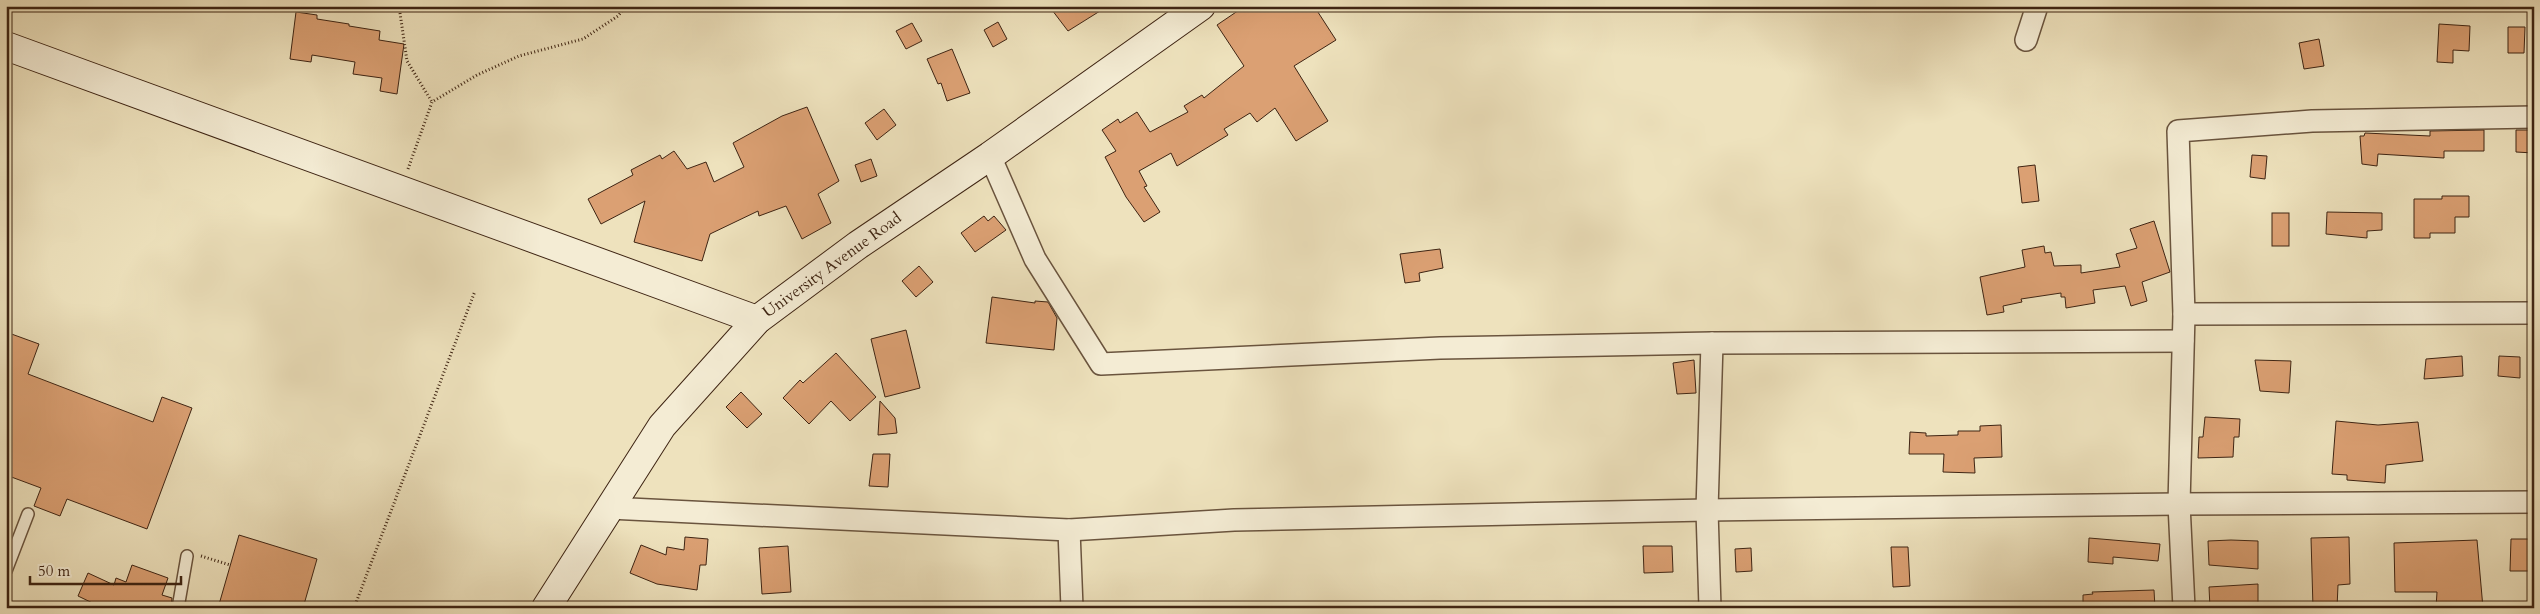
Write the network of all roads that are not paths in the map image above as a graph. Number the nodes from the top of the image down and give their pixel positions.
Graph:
1 (1201, 6) edge
2 (2038, 6) edge
3 (2026, 40) dead end
4 (6, 46) edge
5 (2534, 117) edge
6 (990, 156) junction
7 (2534, 313) edge
8 (2184, 314) junction
9 (756, 320) junction
10 (2184, 341) junction
11 (1712, 342) junction
12 (2534, 502) edge
13 (2179, 504) junction
14 (609, 508) junction
15 (1707, 510) junction
16 (28, 514) dead end
17 (1069, 530) junction
18 (191, 555) road end
19 (6, 571) edge
20 (178, 608) edge
21 (546, 608) edge
22 (1072, 608) edge
23 (1710, 608) edge
24 (2184, 608) edge

1 - 6 main road, University Avenue Road
2 - 3 street
4 - 9 main road
5 - 8 street
6 - 9 main road, University Avenue Road
6 - 11 street
7 - 8 street
8 - 10 street
9 - 14 main road, University Avenue Road
10 - 11 street
10 - 13 street
11 - 15 street
12 - 13 street
13 - 15 street
13 - 24 street
14 - 17 street
14 - 21 main road, University Avenue Road
15 - 17 street
15 - 23 street
16 - 19 lane
17 - 22 street
18 - 20 lane

